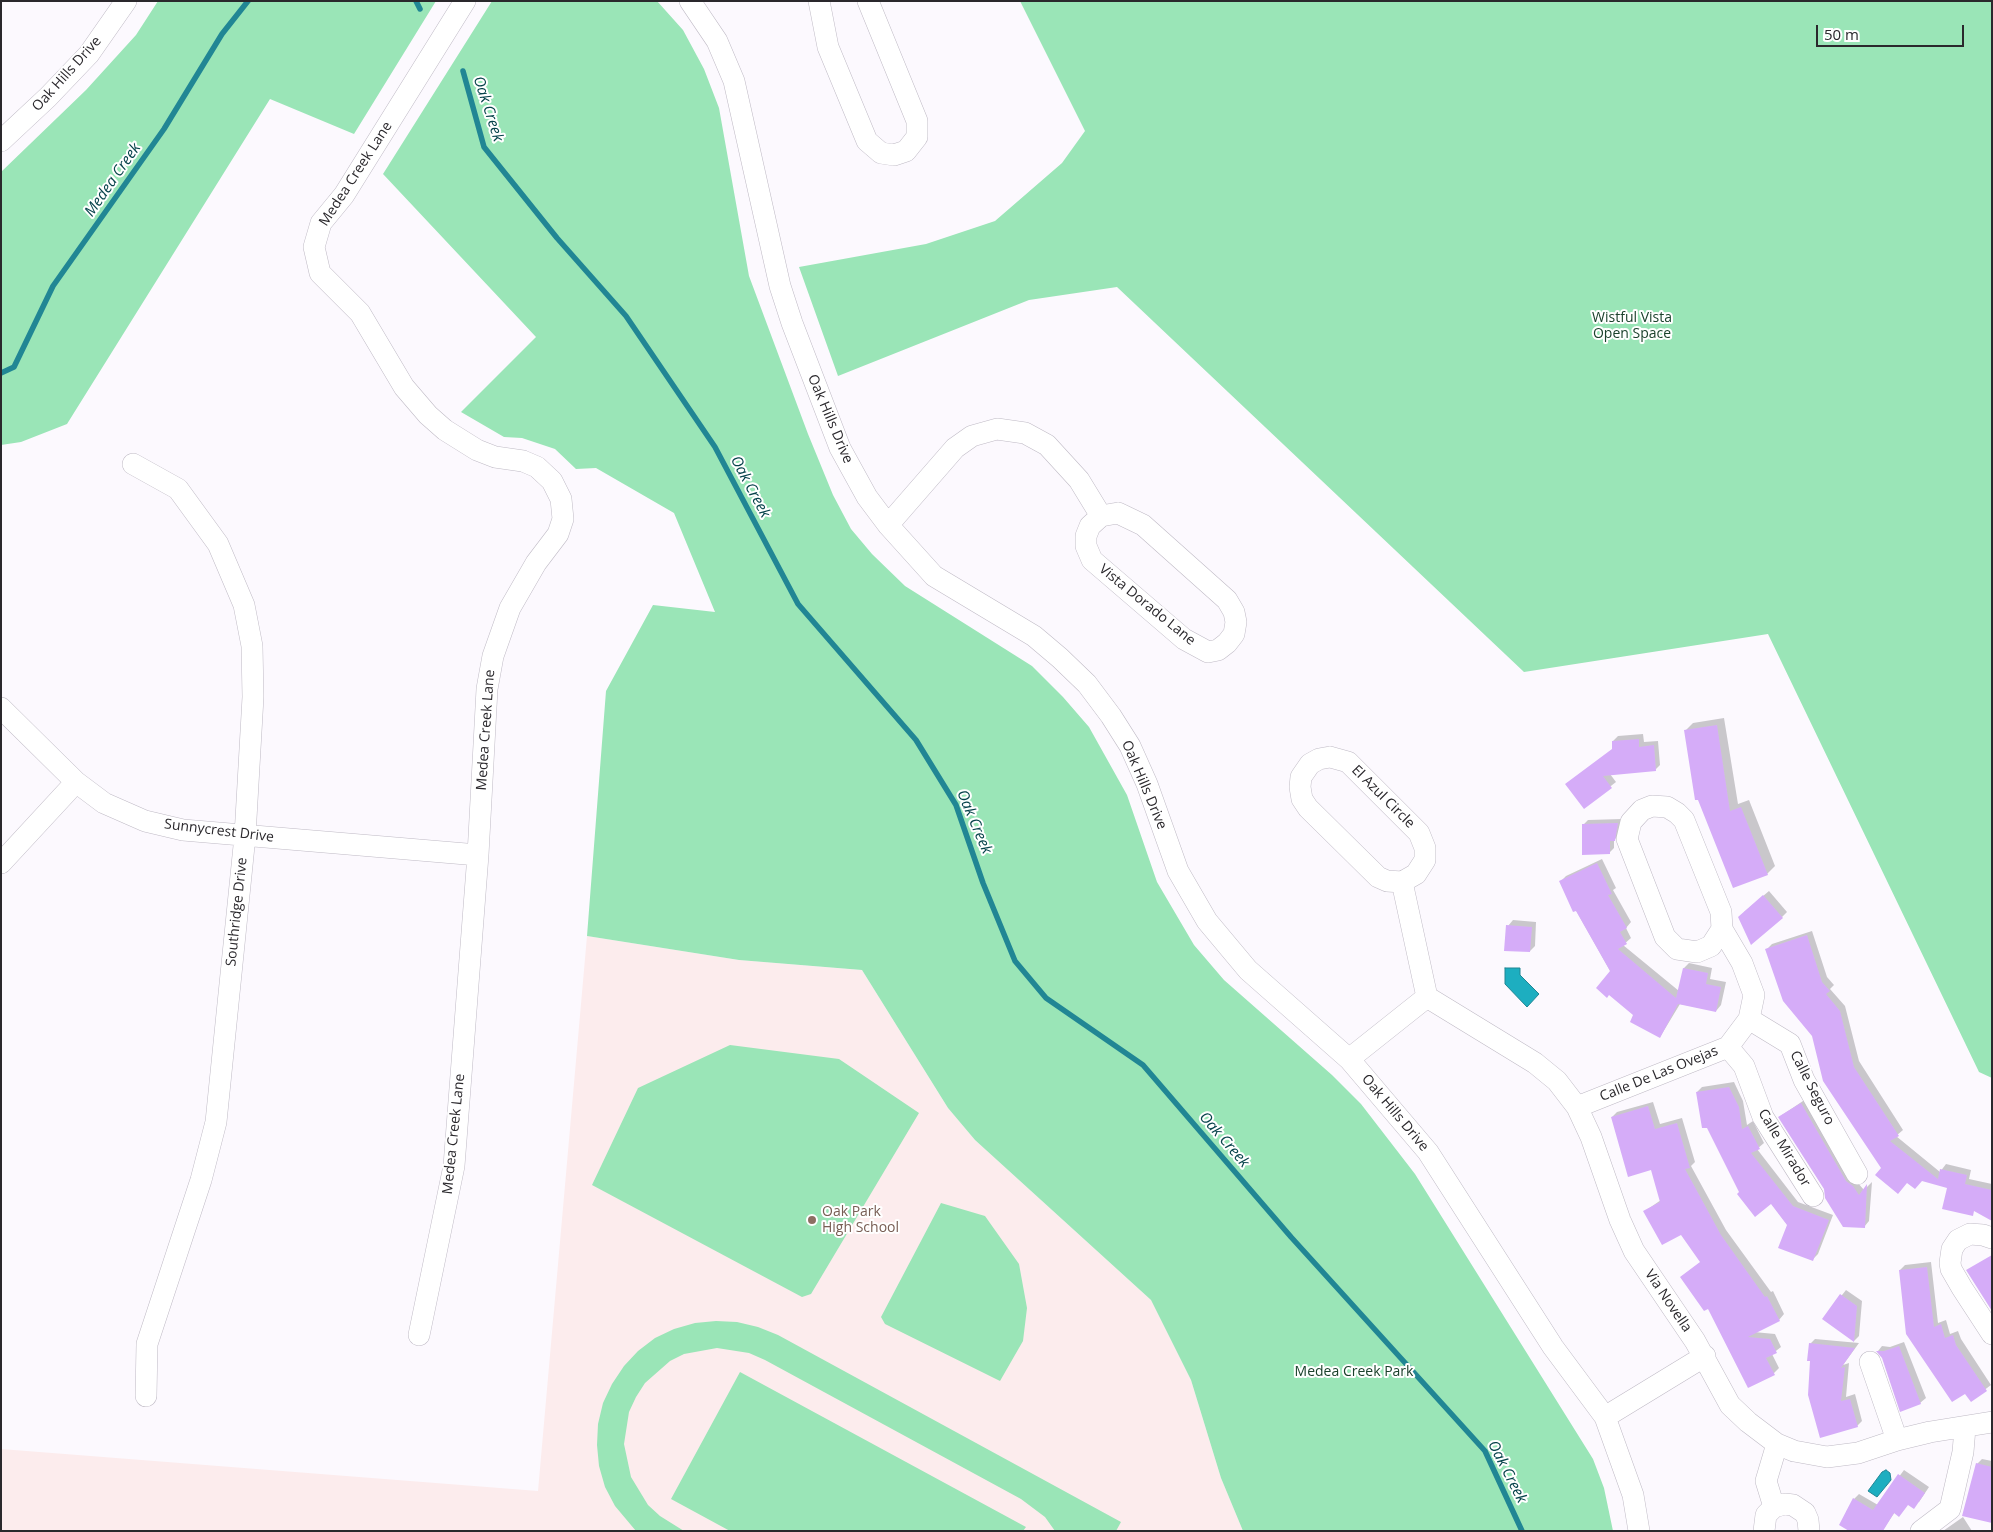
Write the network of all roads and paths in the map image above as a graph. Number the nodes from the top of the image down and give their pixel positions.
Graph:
1 (126, 1) edge
2 (465, 1) edge
3 (690, 1) edge
4 (820, 1) edge
5 (868, 1) edge
6 (2, 138) edge
7 (133, 464) dead end
8 (1101, 516) junction
9 (888, 526) junction
10 (1, 708) edge
11 (76, 782) junction
12 (245, 836) junction
13 (478, 855) junction
14 (1, 863) edge
15 (1402, 882) junction
16 (1722, 929) junction
17 (1427, 997) junction
18 (1749, 1019) junction
19 (1728, 1046) junction
20 (1350, 1059) junction
21 (1577, 1106) junction
22 (1857, 1174) dead end
23 (1813, 1196) dead end
24 (1992, 1238) edge
25 (1992, 1334) edge
26 (419, 1335) dead end
27 (1705, 1356) junction
28 (1870, 1362) dead end
29 (146, 1396) dead end
30 (1606, 1418) junction
31 (1992, 1422) edge
32 (1965, 1428) junction
33 (1897, 1440) junction
34 (1777, 1444) junction
35 (1774, 1507) junction
36 (1639, 1531) edge
37 (1764, 1531) edge
38 (1809, 1531) edge
39 (1921, 1531) edge

1 - 6 street, Oak Hills Drive
2 - 13 street, Medea Creek Lane
3 - 9 street, Oak Hills Drive
4 - 5 street
7 - 12 street, Southridge Drive
8 - 8 street, Vista Dorado Lane
8 - 9 street
9 - 20 street, Oak Hills Drive
10 - 11 street, Sunnycrest Drive
11 - 12 street, Sunnycrest Drive
11 - 14 street
12 - 13 street, Sunnycrest Drive
12 - 29 street, Southridge Drive
13 - 26 street, Medea Creek Lane
15 - 15 street, El Azul Circle
15 - 17 street
16 - 16 street, Calle De Las Ovejas
16 - 18 street, Calle De Las Ovejas
17 - 20 street
17 - 21 street, Via Novella
18 - 19 street, Calle De Las Ovejas
18 - 22 street, Calle Seguro
19 - 21 street, Calle De Las Ovejas
19 - 23 street, Calle Mirador
20 - 30 street, Oak Hills Drive
21 - 27 street, Via Novella
24 - 25 street
27 - 30 street
27 - 34 street, Via Novella
28 - 33 street
30 - 36 street, Oak Hills Drive
31 - 32 street, Via Novella
32 - 33 street, Via Novella
32 - 39 street
33 - 34 street, Via Novella
34 - 35 street
35 - 37 street
35 - 38 street

